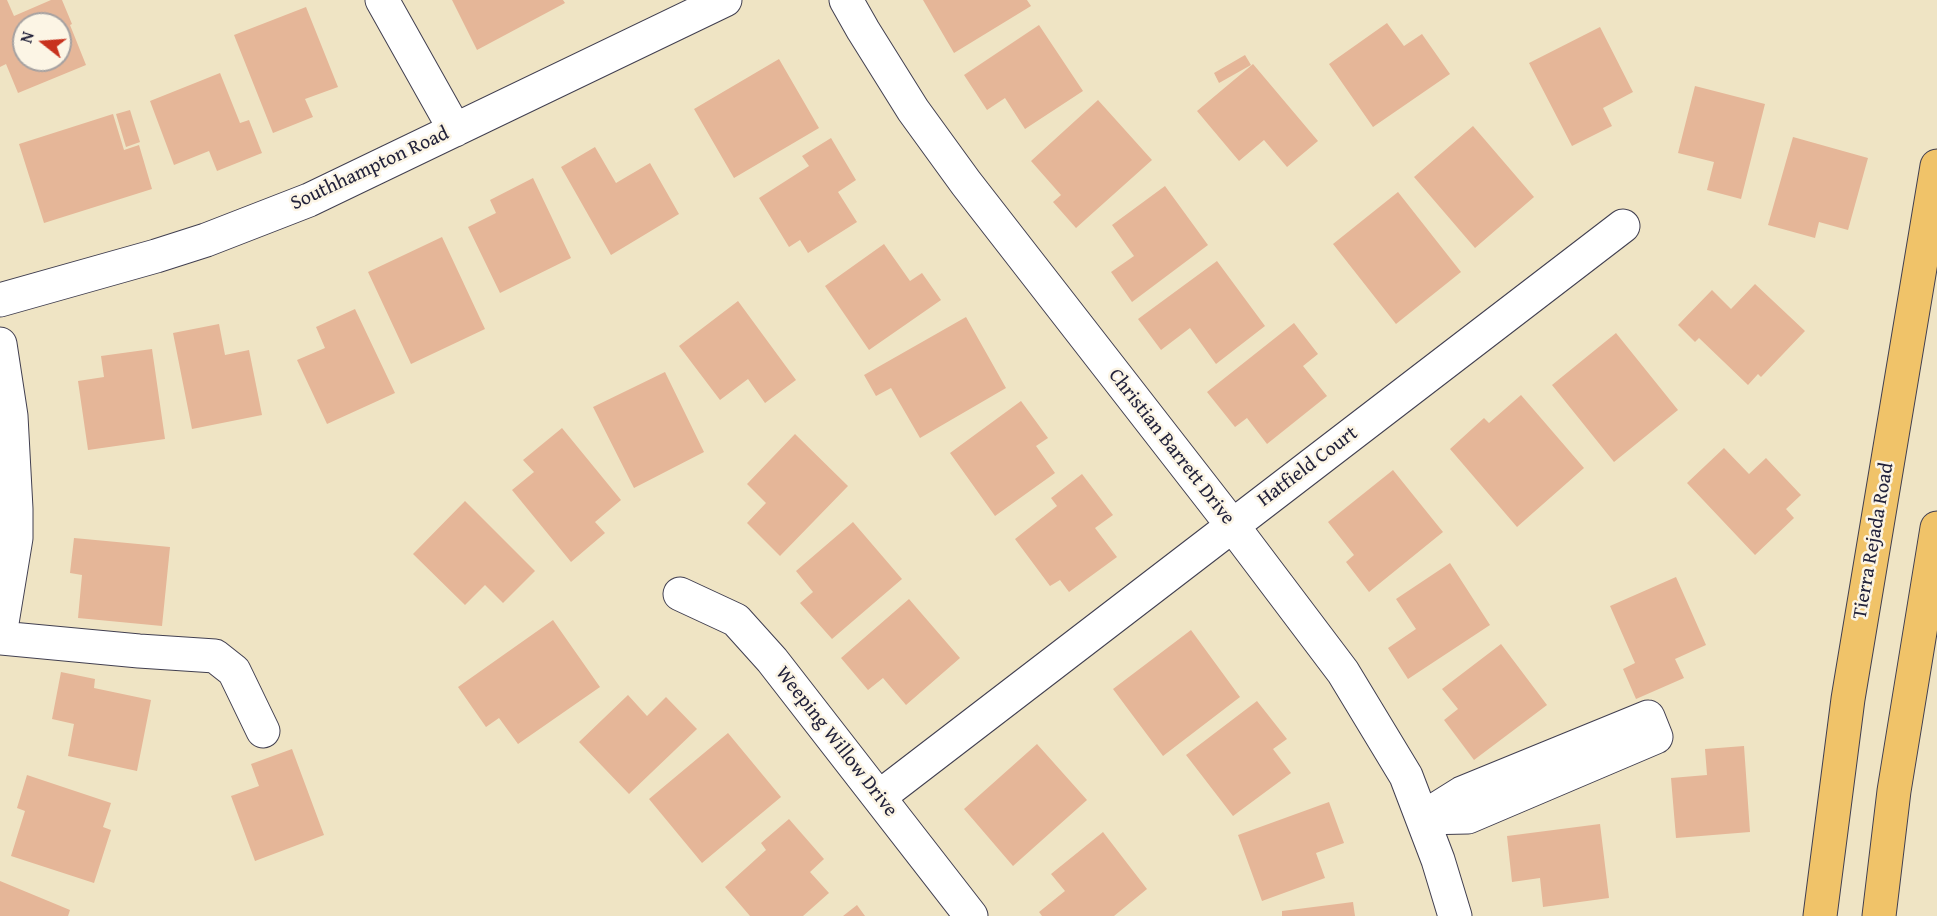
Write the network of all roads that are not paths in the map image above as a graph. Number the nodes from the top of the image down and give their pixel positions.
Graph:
1 (382, 0) edge
2 (726, 0) edge
3 (846, 0) edge
4 (455, 130) junction
5 (1937, 166) edge
6 (1623, 226) dead end
7 (0, 300) edge
8 (0, 345) edge
9 (1232, 525) junction
10 (1937, 528) edge
11 (680, 594) dead end
12 (0, 637) edge
13 (1652, 727) dead end
14 (263, 731) dead end
15 (879, 797) junction
16 (1422, 818) junction
17 (971, 916) edge
18 (1455, 916) edge
19 (1820, 916) edge
20 (1879, 916) edge

1 - 4 street
2 - 4 street, Southhampton Road
3 - 9 street, Christian Barrett Drive
4 - 7 street, Southhampton Road
5 - 19 main road, Tierra Rejada Road
6 - 9 street, Hatfield Court
8 - 12 street
9 - 15 street, Hatfield Court
9 - 16 street, Christian Barrett Drive
10 - 20 main road
11 - 15 street, Weeping Willow Drive
12 - 14 street
13 - 16 street
15 - 17 street, Weeping Willow Drive
16 - 18 street, Christian Barrett Drive

